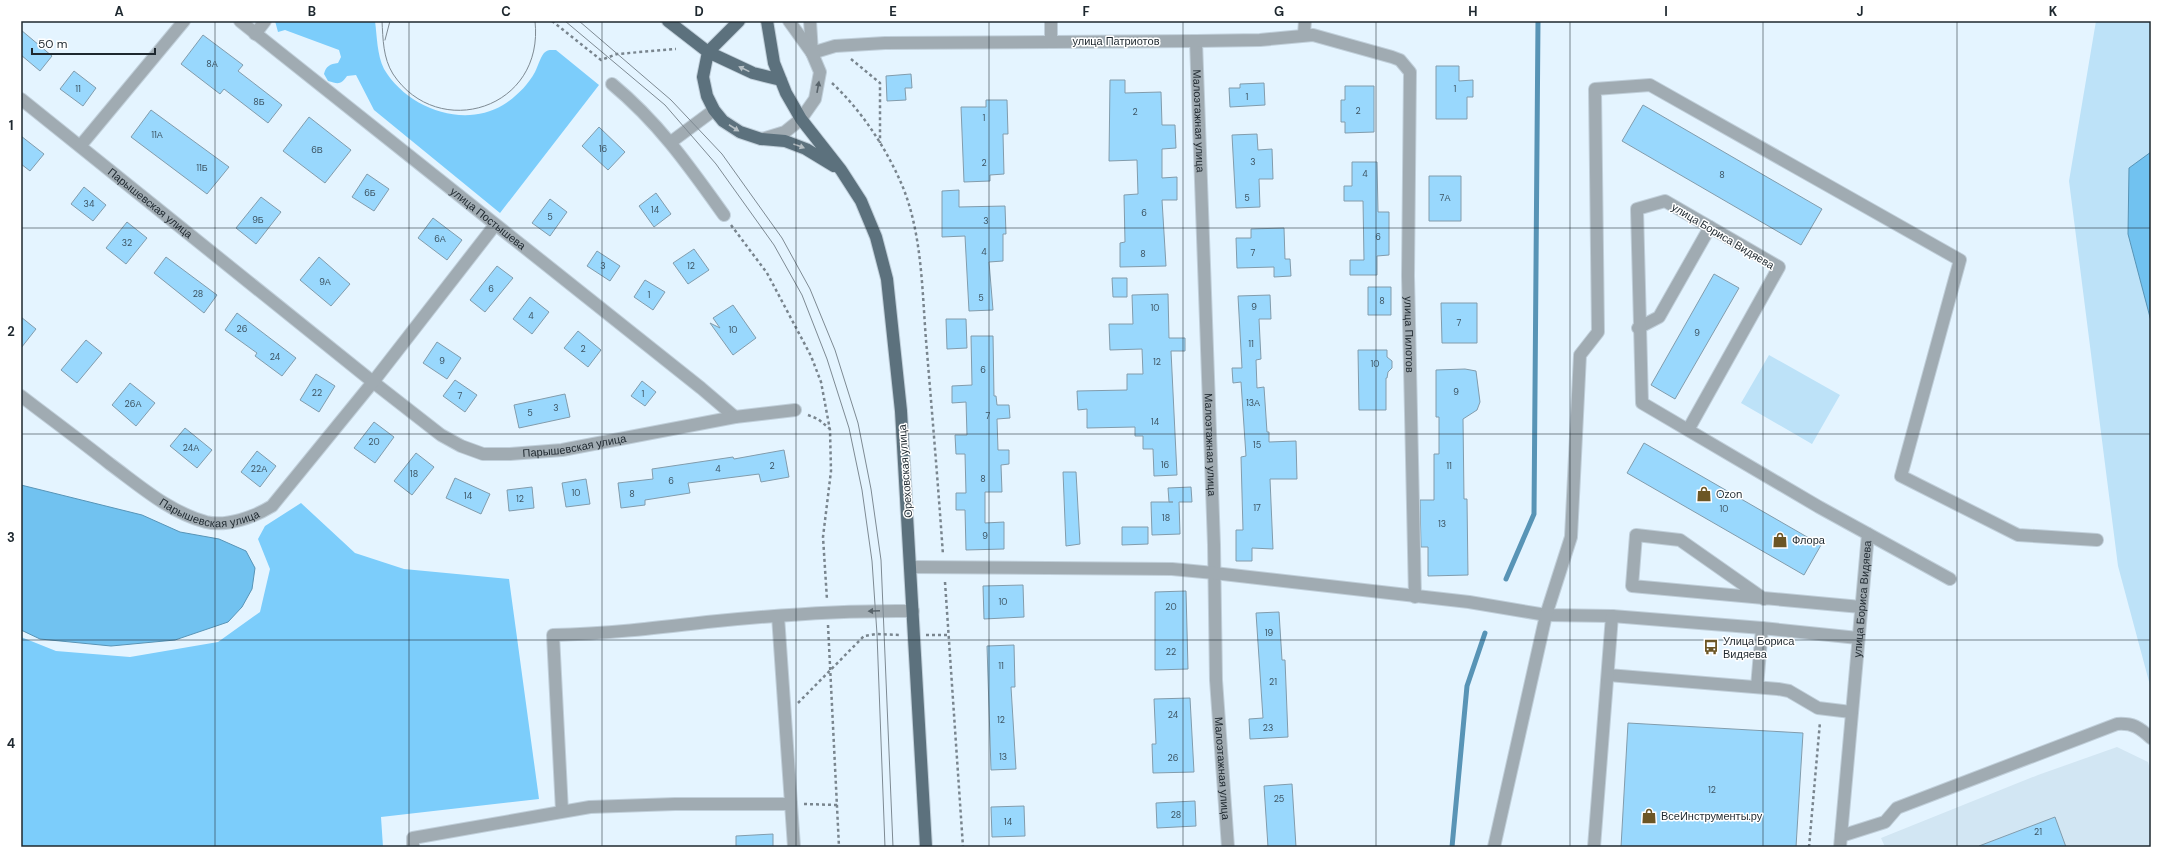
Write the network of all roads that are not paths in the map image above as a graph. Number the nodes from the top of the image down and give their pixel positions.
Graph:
1 (184, 21) edge
2 (240, 21) edge
3 (265, 21) edge
4 (668, 21) edge
5 (739, 21) edge
6 (767, 21) edge
7 (789, 21) edge
8 (810, 21) edge
9 (1051, 21) edge
10 (1305, 21) edge
11 (255, 34) junction
12 (1304, 34) junction
13 (1051, 41) junction
14 (1196, 41) junction
15 (708, 52) junction
16 (812, 53) junction
17 (1410, 72) joint
18 (781, 80) junction
19 (612, 84) dead end
20 (21, 99) edge
21 (714, 110) junction
22 (801, 119) junction
23 (761, 139) junction
24 (671, 142) junction
25 (81, 145) junction
26 (841, 170) junction
27 (724, 215) dead end
28 (495, 225) junction
29 (1710, 227) junction
30 (1638, 328) junction
31 (373, 382) junction
32 (21, 396) edge
33 (795, 410) road end
34 (735, 417) junction
35 (1688, 430) junction
36 (1868, 534) junction
37 (2096, 540) dead end
38 (911, 567) junction
39 (1214, 573) junction
40 (1950, 579) dead end
41 (1415, 597) junction
42 (1764, 599) junction
43 (1861, 607) junction
44 (913, 611) junction
45 (1546, 615) junction
46 (778, 616) junction
47 (1612, 616) junction
48 (1762, 628) junction
49 (1858, 638) junction
50 (1608, 675) junction
51 (1757, 687) junction
52 (1851, 712) junction
53 (2151, 738) edge
54 (791, 804) junction
55 (562, 811) junction
56 (1840, 841) edge
57 (413, 847) edge
58 (794, 847) edge
59 (926, 847) edge
60 (1228, 847) edge
61 (1494, 847) edge
62 (1594, 847) edge

1 - 25 street
2 - 11 street, улица Постышева
3 - 11 street
4 - 15 main road
5 - 15 main road
6 - 18 main road, Ореховская улица
7 - 16 street
8 - 16 street
9 - 13 street
10 - 12 street
11 - 28 street, улица Постышева
12 - 14 street, улица Патриотов
12 - 17 street, улица Патриотов
13 - 14 street, улица Патриотов
13 - 16 street, улица Патриотов
14 - 39 street, Малоэтажная улица
18 -> 15 main road
15 - 21 main road
22 -> 16 street
17 - 41 street, улица Пилотов
18 - 22 main road, Ореховская улица
19 - 24 street
20 - 25 street, Парышевская улица
21 -> 23 main road
21 - 24 street
22 - 23 street
22 - 26 main road, Ореховская улица
23 -> 26 main road
24 - 27 street
25 - 31 street, Парышевская улица
26 - 38 main road, Ореховская улица
28 - 31 street, Парышевская улица
28 - 34 street, улица Постышева
29 - 30 street
29 - 30 street, улица Бориса Видяева
29 - 35 street, улица Бориса Видяева
30 - 35 street, улица Бориса Видяева
31 - 32 street, Парышевская улица
31 - 34 street, Парышевская улица
33 - 34 street, Парышевская улица
35 - 36 street, улица Бориса Видяева
36 - 40 street
36 - 43 street, улица Бориса Видяева
37 - 45 street
38 - 39 street
38 - 44 main road, Ореховская улица
39 - 41 street
39 - 60 street, Малоэтажная улица
41 - 45 street
42 - 42 street
42 - 43 street
43 - 49 street, улица Бориса Видяева
44 -> 46 street
44 - 59 main road, Ореховская улица
45 - 47 street
45 - 61 street
46 - 54 street
46 - 55 street
47 - 48 street
47 - 50 street
48 - 49 street
48 - 51 street
49 - 52 street, улица Бориса Видяева
50 - 51 street
50 - 62 street
51 - 52 street
52 - 56 street, улица Бориса Видяева
53 - 56 street
54 - 55 street
54 - 58 street
55 - 57 street

